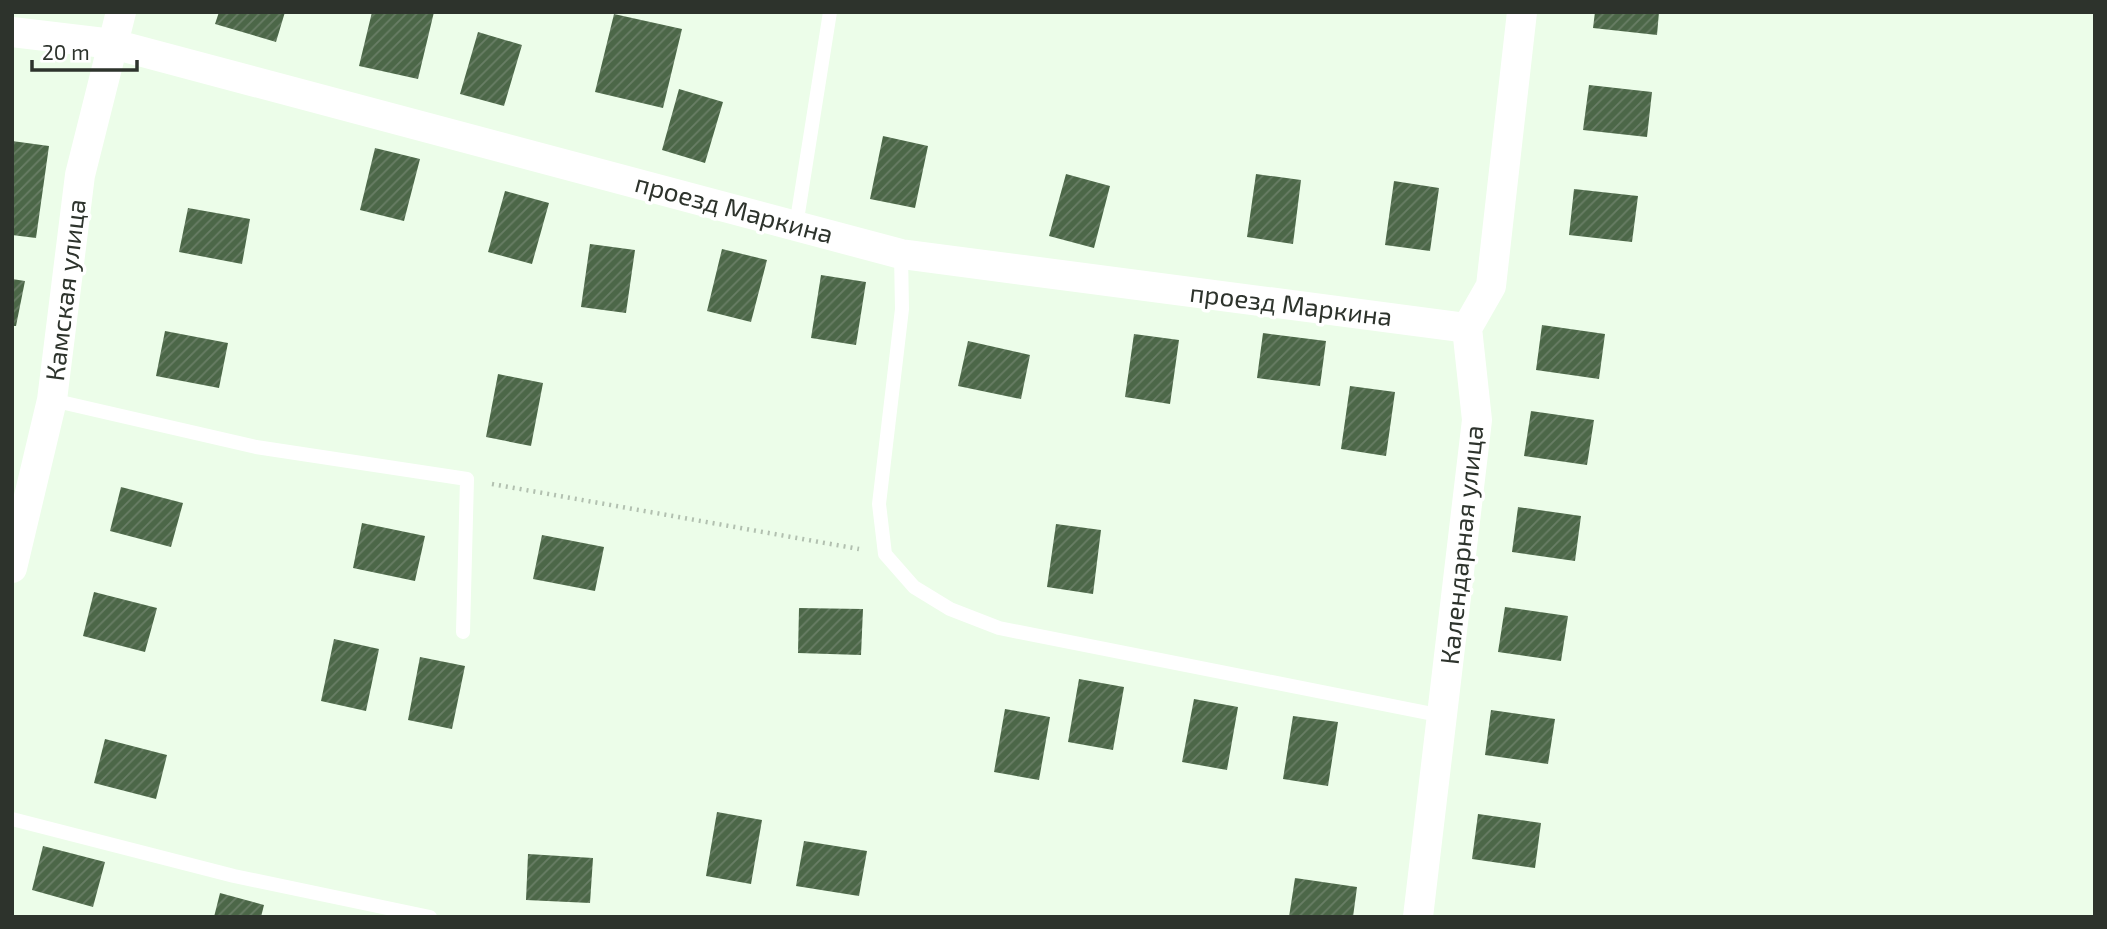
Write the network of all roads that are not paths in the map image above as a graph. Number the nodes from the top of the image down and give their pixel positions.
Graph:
1 (121, 12) edge
2 (830, 12) edge
3 (1522, 12) edge
4 (12, 32) edge
5 (113, 44) junction
6 (796, 226) junction
7 (901, 254) junction
8 (1466, 328) junction
9 (52, 400) junction
10 (12, 568) edge
11 (463, 632) dead end
12 (1443, 716) junction
13 (12, 819) edge
14 (430, 917) edge
15 (1418, 917) edge

1 - 5 street, Камская улица
2 - 6 lane
3 - 8 street
4 - 5 street, проезд Маркина
5 - 6 street, проезд Маркина
5 - 9 street, Камская улица
6 - 7 street, проезд Маркина
7 - 8 street, проезд Маркина
7 - 12 lane
8 - 12 street, Календарная улица
9 - 10 street, Камская улица
9 - 11 lane
12 - 15 street, Календарная улица
13 - 14 lane

